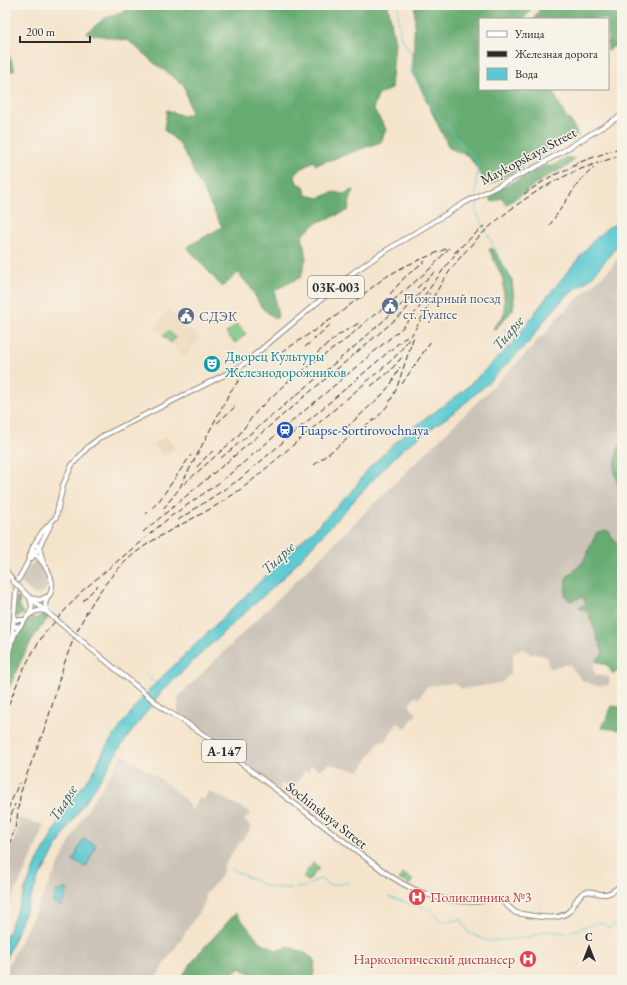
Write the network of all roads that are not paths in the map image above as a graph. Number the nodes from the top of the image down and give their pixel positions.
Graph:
1 (622, 115) edge
2 (50, 524) junction
3 (33, 546) junction
4 (39, 547) junction
5 (35, 553) junction
6 (30, 561) junction
7 (45, 565) junction
8 (5, 567) edge
9 (50, 592) junction
10 (30, 598) junction
11 (48, 613) junction
12 (14, 615) junction
13 (26, 618) junction
14 (13, 624) junction
15 (20, 626) junction
16 (11, 645) junction
17 (5, 668) edge
18 (622, 885) edge

1 - 2 main road, Maykopskaya Street / 03К-003
2 - 3 main road
2 - 4 main road
3 - 4 main road
3 - 5 main road
3 - 6 main road
4 - 5 main road
4 - 7 main road
5 - 6 main road
5 - 7 main road
6 - 7 main road
6 - 12 main road
7 - 9 main road
8 - 10 main road, А-147, bridge
9 - 10 main road
9 - 11 main road
10 - 11 main road, А-147
10 - 13 main road
11 - 13 main road
11 - 18 main road, Sochinskaya Street / А-147, bridge
12 - 13 main road
12 - 14 main road
13 - 15 main road
14 - 15 main road
14 - 16 main road
15 - 16 main road
16 - 17 main road

